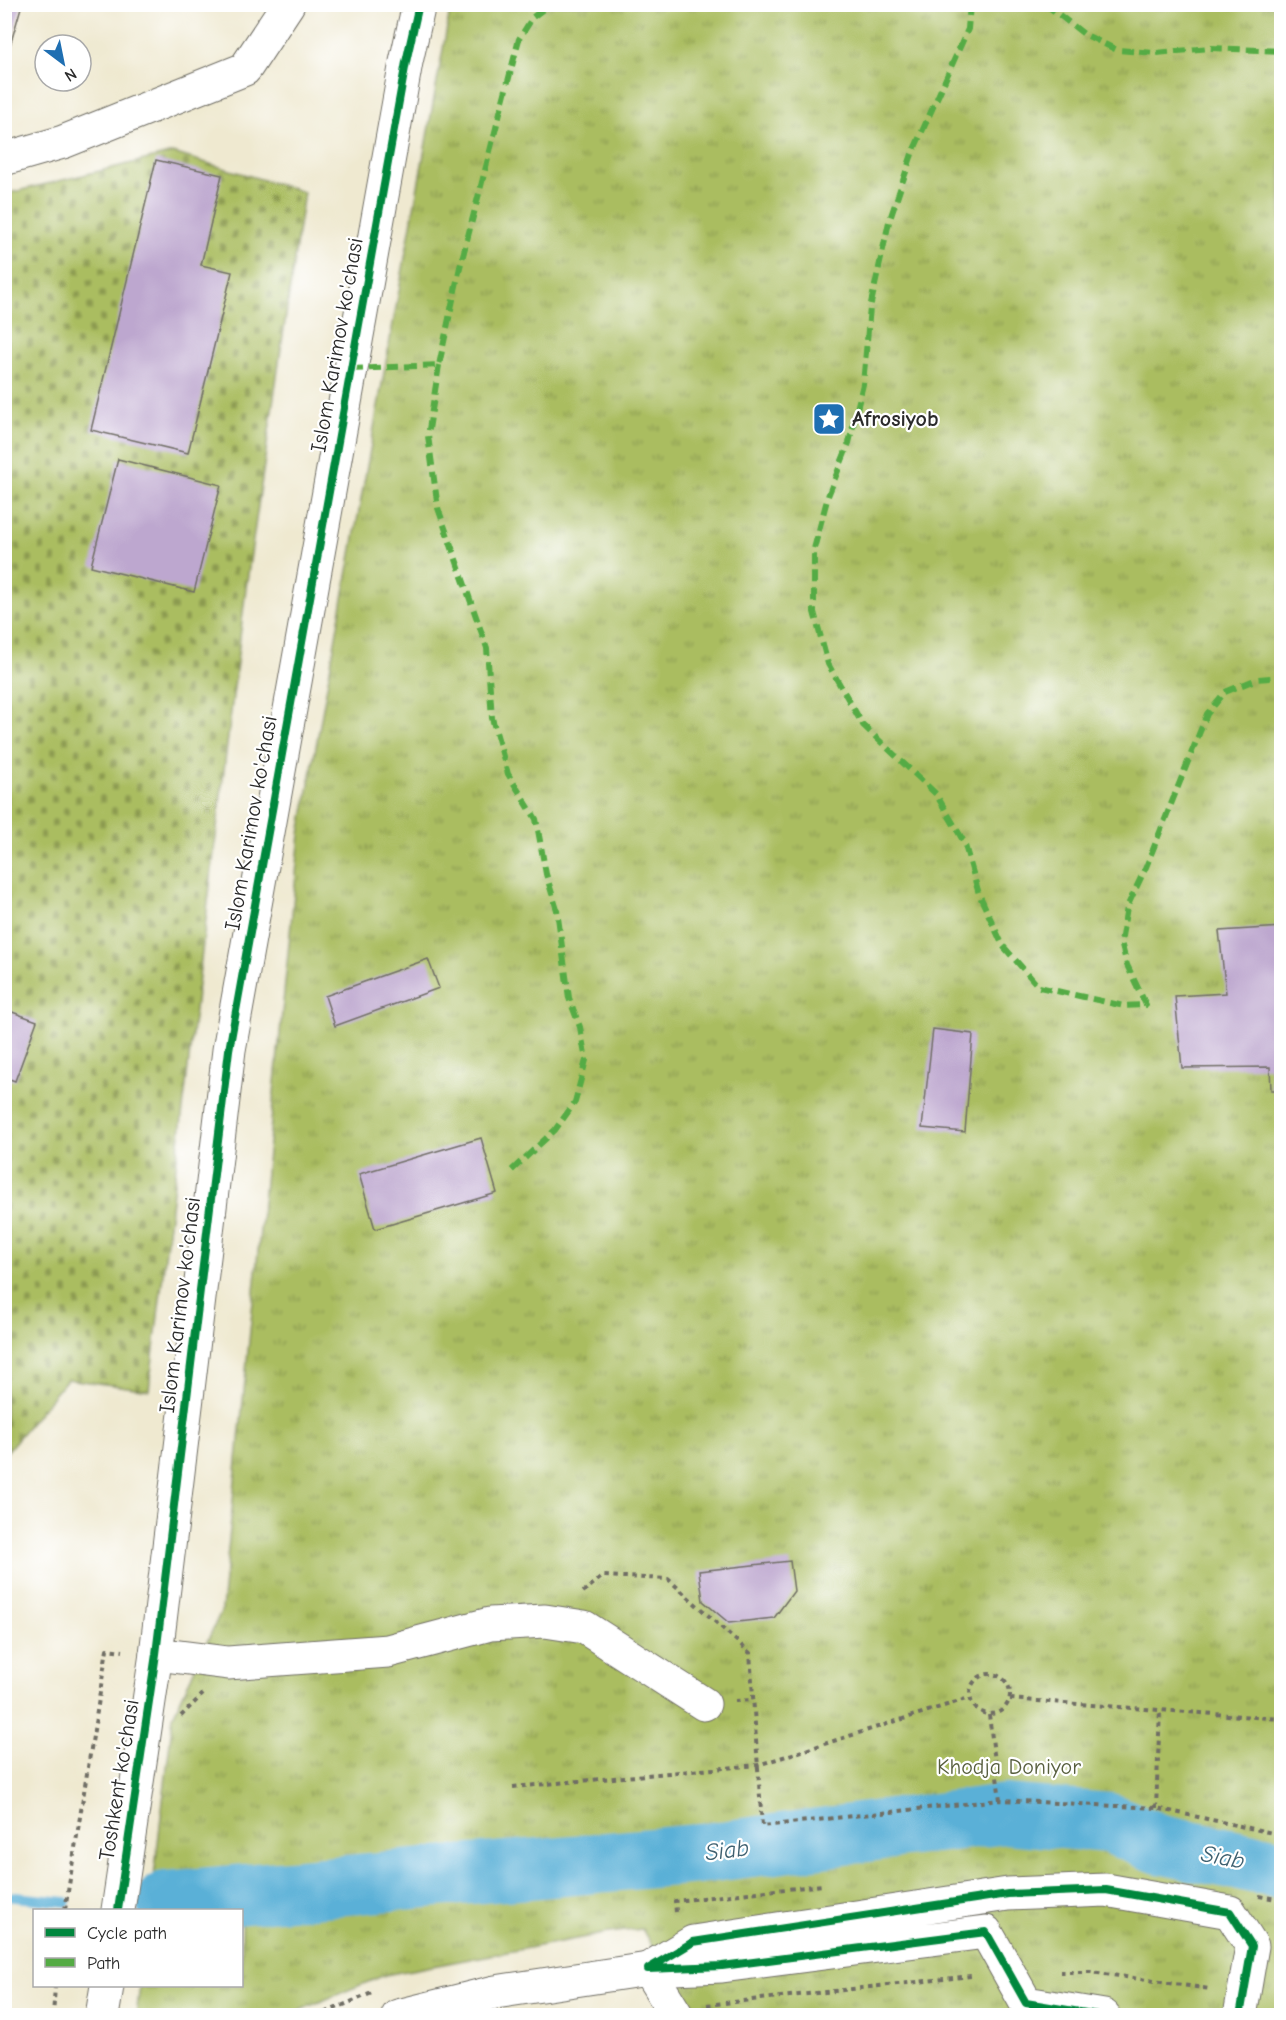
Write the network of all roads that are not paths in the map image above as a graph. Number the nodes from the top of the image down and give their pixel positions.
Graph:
1 (288, 4) edge
2 (419, 4) edge
3 (4, 159) edge
4 (156, 1654) junction
5 (704, 1704) dead end
6 (118, 1909) edge
7 (648, 1969) junction
8 (107, 1987) edge
9 (102, 2016) edge
10 (398, 2016) edge
11 (677, 2016) edge
12 (1104, 2016) edge
13 (1240, 2016) edge

1 - 3 street
2 - 4 street, Islom Karimov ko'chasi
4 - 5 street
4 - 6 street, Toshkent ko'chasi
7 - 10 street
7 - 11 street
7 - 12 street
7 - 13 street
8 - 9 street

